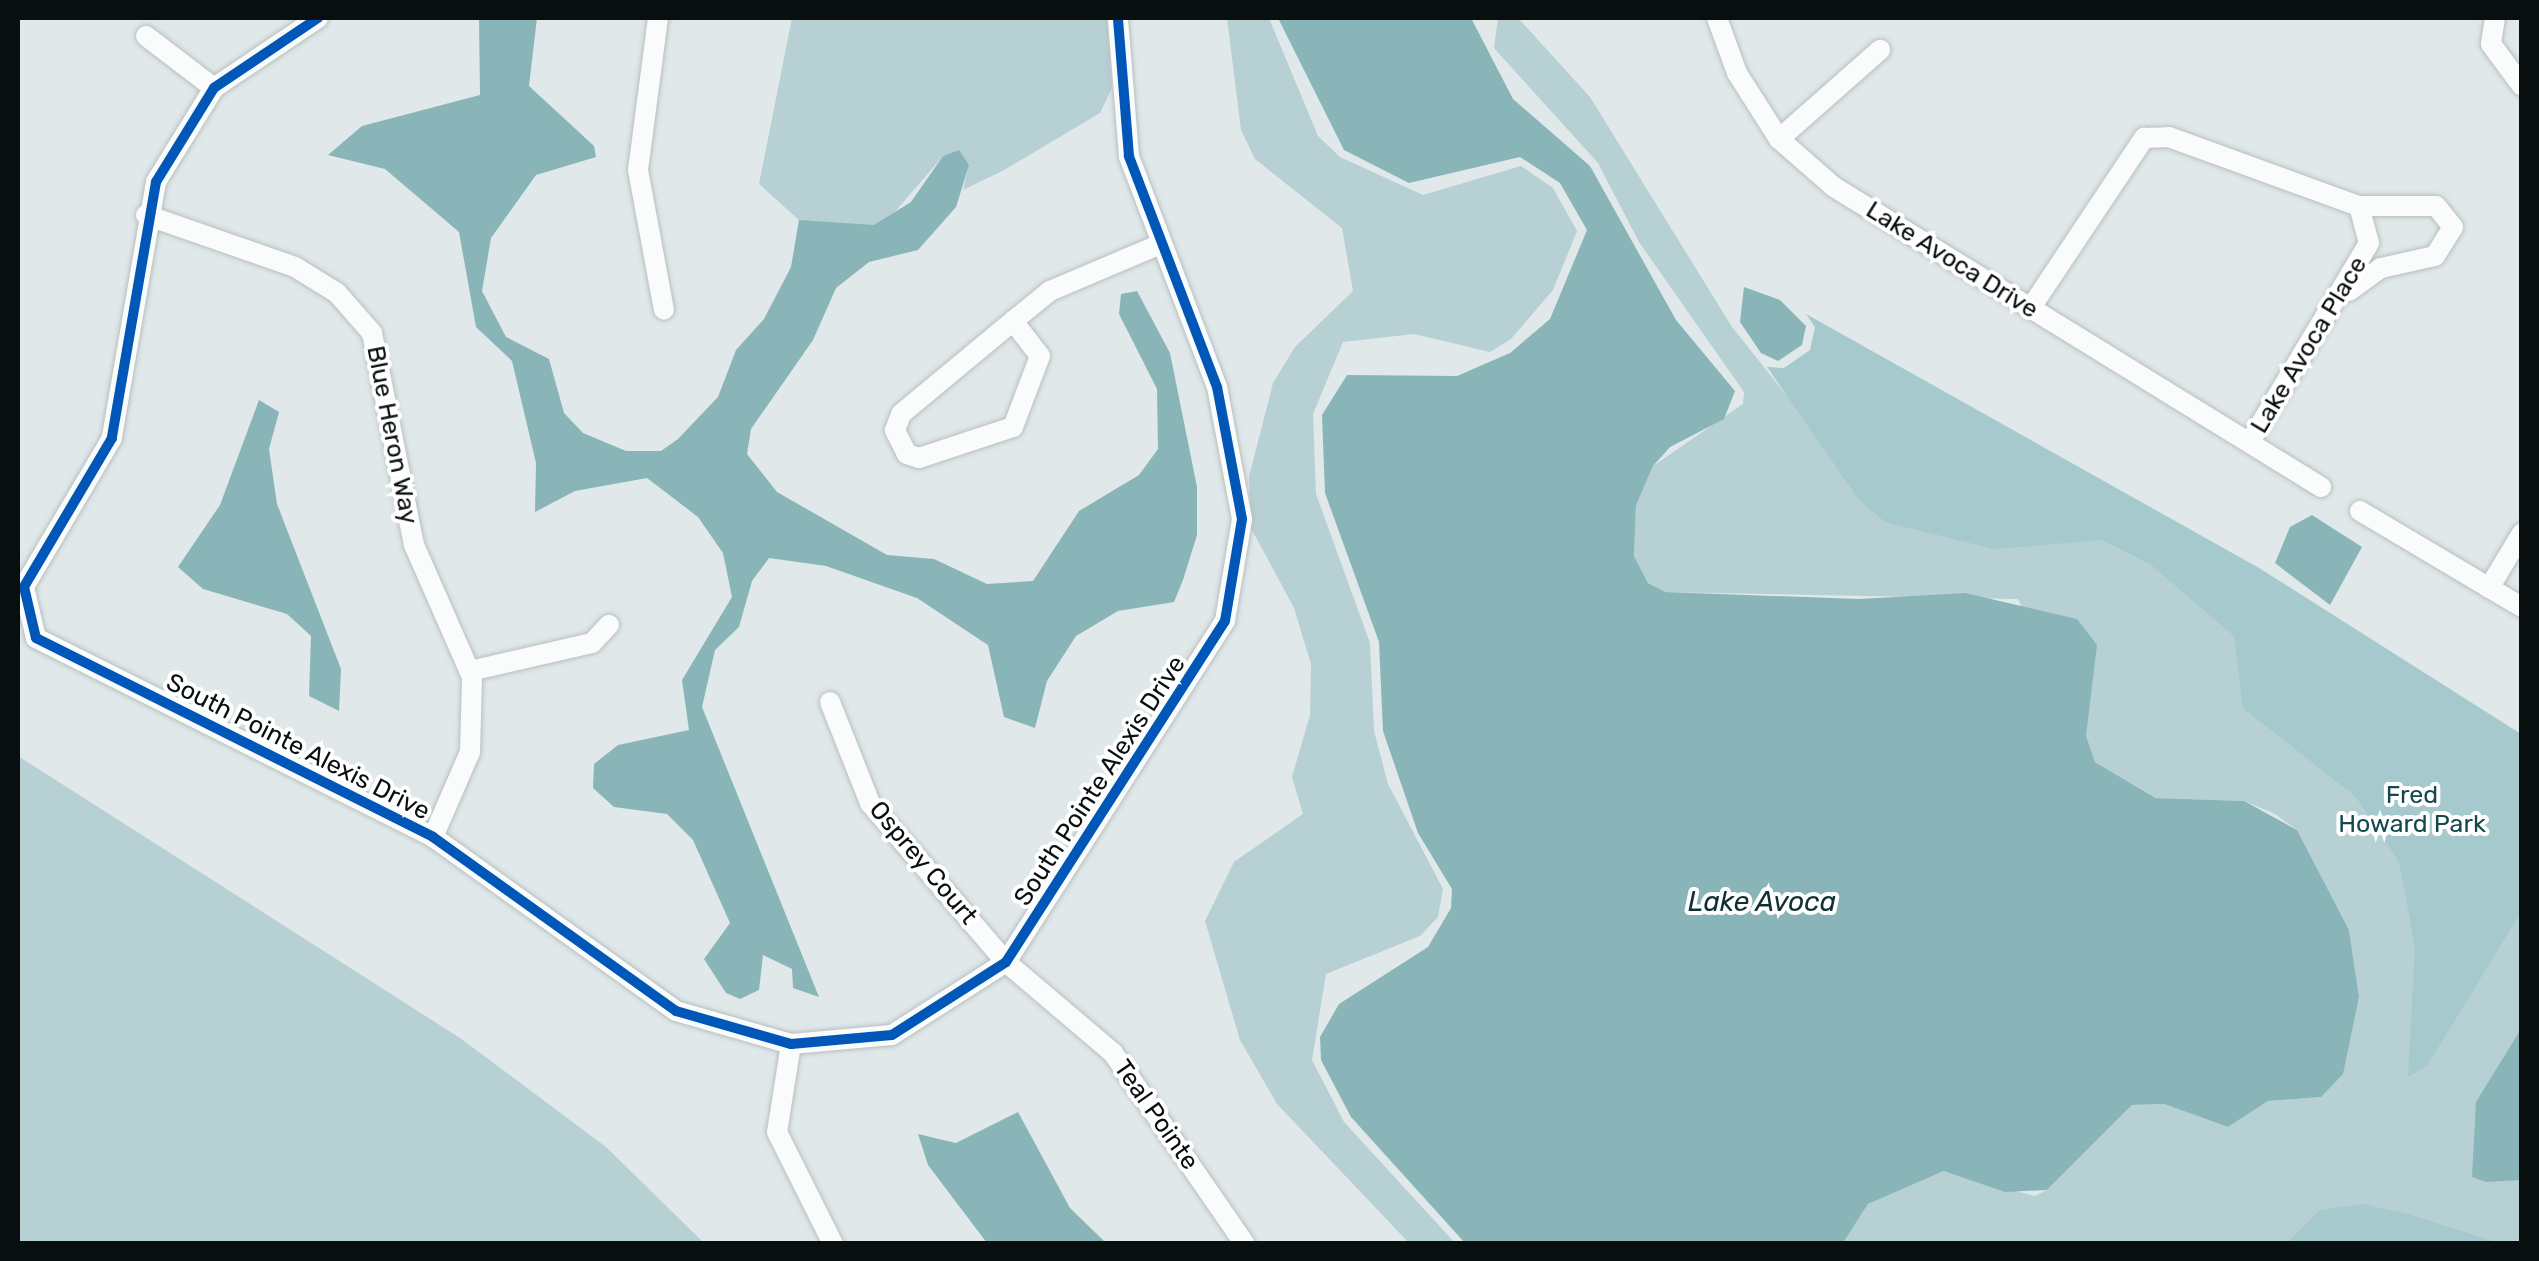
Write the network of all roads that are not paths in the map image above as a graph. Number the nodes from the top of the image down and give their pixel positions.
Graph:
1 (318, 18) edge
2 (658, 18) edge
3 (1118, 18) edge
4 (1717, 18) edge
5 (2496, 18) edge
6 (146, 36) dead end
7 (1880, 50) dead end
8 (2522, 86) edge
9 (214, 88) junction
10 (1779, 139) junction
11 (2359, 206) junction
12 (146, 214) junction
13 (1156, 246) junction
14 (2030, 309) junction
15 (664, 310) dead end
16 (2330, 312) junction
17 (1013, 321) junction
18 (2250, 442) junction
19 (2321, 487) dead end
20 (2360, 511) dead end
21 (2522, 533) edge
22 (2489, 588) junction
23 (2522, 607) edge
24 (610, 625) dead end
25 (470, 671) junction
26 (830, 702) dead end
27 (433, 837) junction
28 (1006, 962) junction
29 (791, 1044) junction
30 (832, 1244) edge
31 (1245, 1244) edge

1 - 9 street, South Pointe Alexis Drive
2 - 15 street
3 - 13 street, South Pointe Alexis Drive
4 - 10 street, Lake Avoca Drive
5 - 8 street
6 - 9 street
7 - 10 street
9 - 12 street, South Pointe Alexis Drive
10 - 14 street, Lake Avoca Drive
11 - 14 street
11 - 16 street, Lake Avoca Place
11 - 16 street
12 - 25 street, Blue Heron Way
12 - 27 street, South Pointe Alexis Drive
13 - 17 street
13 - 28 street, South Pointe Alexis Drive
14 - 18 street, Lake Avoca Drive
16 - 18 street, Lake Avoca Place
17 - 17 street
18 - 19 street, Lake Avoca Drive
20 - 22 street
21 - 22 street
22 - 23 street
24 - 25 street
25 - 27 street, Blue Heron Way
26 - 28 street, Osprey Court
27 - 29 street, South Pointe Alexis Drive
28 - 29 street, South Pointe Alexis Drive
28 - 31 street, Teal Pointe
29 - 30 street

